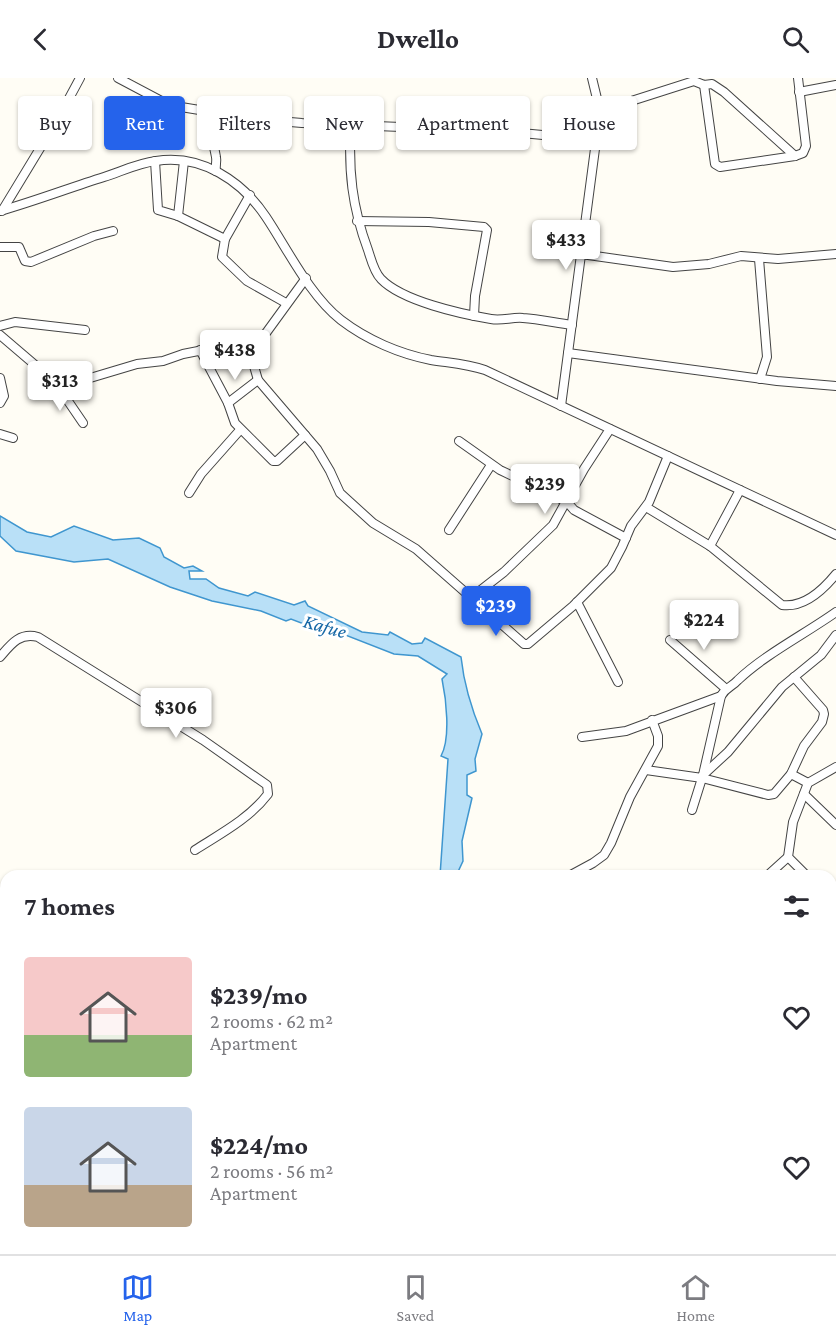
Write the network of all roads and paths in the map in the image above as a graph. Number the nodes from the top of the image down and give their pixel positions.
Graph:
1 (80, 78) edge
2 (118, 78) edge
3 (592, 78) edge
4 (798, 78) edge
5 (694, 79) edge
6 (704, 85) junction
7 (836, 85) edge
8 (799, 92) junction
9 (596, 96) edge
10 (637, 98) edge
11 (197, 111) edge
12 (384, 126) edge
13 (542, 135) edge
14 (214, 150) edge
15 (350, 150) edge
16 (595, 150) edge
17 (795, 156) junction
18 (155, 161) junction
19 (184, 161) junction
20 (216, 171) junction
21 (250, 195) junction
22 (1, 211) edge
23 (178, 216) junction
24 (357, 221) junction
25 (113, 231) dead end
26 (225, 239) junction
27 (0, 247) edge
28 (581, 254) junction
29 (836, 254) edge
30 (759, 259) junction
31 (306, 278) junction
32 (286, 303) junction
33 (474, 316) junction
34 (0, 326) edge
35 (572, 326) junction
36 (85, 330) dead end
37 (1, 339) edge
38 (246, 342) junction
39 (200, 350) junction
40 (568, 353) junction
41 (0, 378) edge
42 (760, 379) junction
43 (258, 380) junction
44 (836, 386) edge
45 (60, 387) junction
46 (228, 402) junction
47 (0, 403) edge
48 (561, 406) junction
49 (83, 423) dead end
50 (610, 429) junction
51 (240, 430) junction
52 (0, 434) edge
53 (305, 435) junction
54 (13, 438) dead end
55 (459, 441) dead end
56 (668, 456) junction
57 (491, 465) junction
58 (740, 490) junction
59 (189, 493) dead end
60 (567, 502) junction
61 (646, 507) junction
62 (449, 530) dead end
63 (836, 535) edge
64 (626, 538) junction
65 (710, 546) junction
66 (836, 574) edge
67 (472, 597) junction
68 (577, 602) junction
69 (836, 612) edge
70 (836, 635) edge
71 (670, 640) dead end
72 (0, 657) edge
73 (794, 677) junction
74 (618, 681) dead end
75 (723, 692) junction
76 (652, 720) junction
77 (582, 738) dead end
78 (836, 766) edge
79 (646, 770) junction
80 (791, 774) junction
81 (702, 776) junction
82 (808, 783) junction
83 (804, 794) junction
84 (692, 810) dead end
85 (836, 825) edge
86 (195, 850) dead end
87 (788, 857) junction
88 (580, 870) edge
89 (774, 870) edge
90 (801, 870) edge

1 - 22 street
2 - 11 street
3 - 9 street
4 - 8 street
5 - 6 street
5 - 10 street
6 - 17 street
6 - 17 street
7 - 8 street
8 - 17 street
12 - 13 street
14 - 20 street
15 - 24 street
16 - 28 street
18 - 19 street
18 - 22 street
18 - 23 street
19 - 20 street
19 - 23 street
20 - 21 street
21 - 26 street
21 - 31 street
23 - 26 street
24 - 33 street
24 - 33 street
25 - 27 street
26 - 32 street
28 - 30 street
28 - 35 street
29 - 30 street
30 - 42 street
31 - 32 street
31 - 48 street
32 - 38 street
33 - 35 street
34 - 36 street
35 - 40 street
37 - 45 street
38 - 39 street
38 - 43 street
39 - 45 street
39 - 46 street
40 - 42 street
40 - 48 street
41 - 47 street
42 - 44 street
43 - 46 street
43 - 53 street
45 - 49 street
46 - 51 street
48 - 50 street
50 - 56 street
50 - 60 street
51 - 53 street
51 - 59 street
52 - 54 street
53 - 67 street
55 - 57 street
56 - 58 street
56 - 61 street
57 - 60 street
57 - 62 street
58 - 63 street
58 - 65 street
60 - 64 street
60 - 67 street
61 - 64 street
61 - 65 street
64 - 68 street
65 - 66 street
67 - 68 street
68 - 74 street
69 - 75 street
70 - 73 street
71 - 75 street
72 - 86 street
73 - 80 street
73 - 81 street
75 - 76 street
75 - 81 street
76 - 77 street
76 - 79 street
78 - 82 street
79 - 81 street
79 - 88 street
80 - 81 street
80 - 82 street
81 - 84 street
82 - 83 street
83 - 85 street
83 - 87 street
87 - 89 street
87 - 90 street

